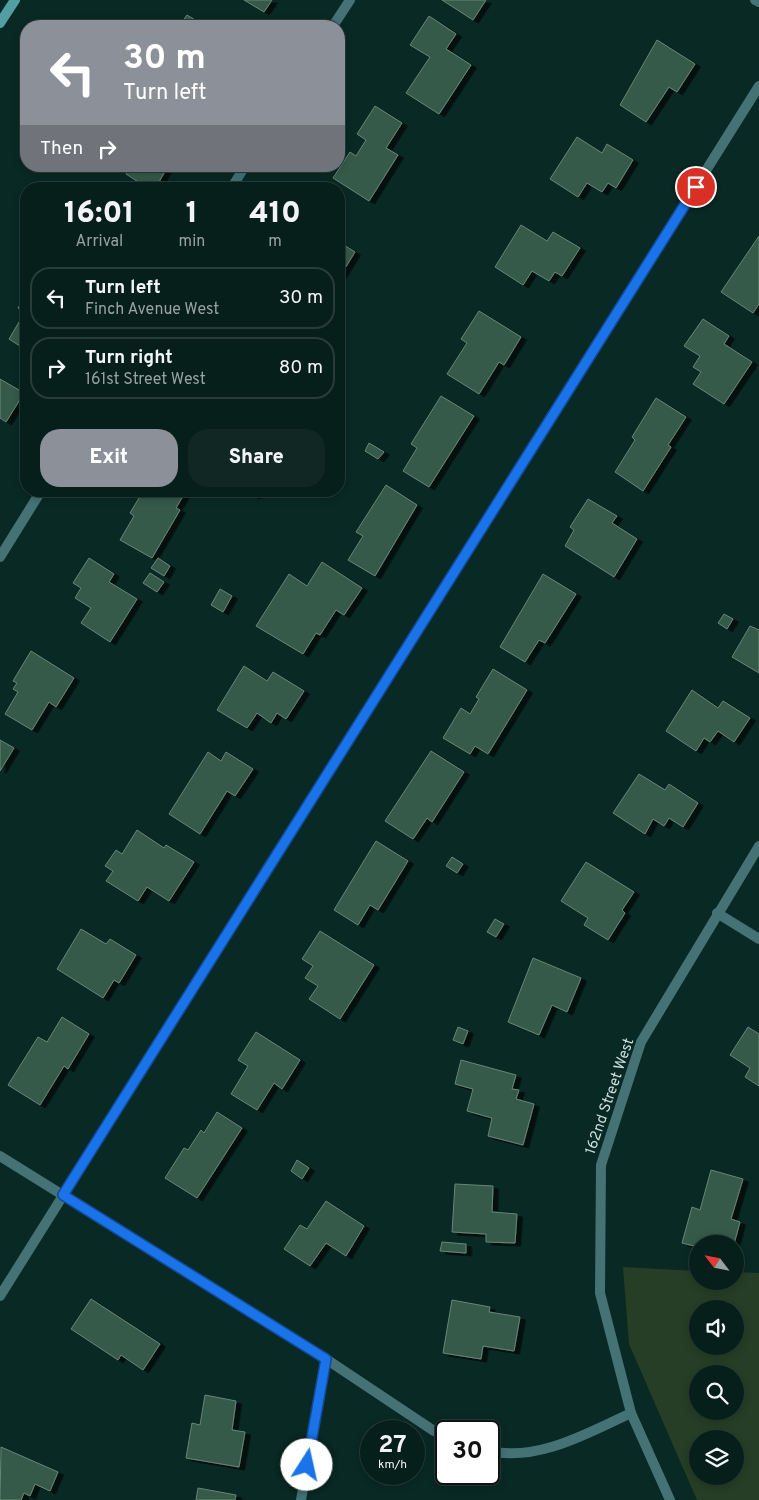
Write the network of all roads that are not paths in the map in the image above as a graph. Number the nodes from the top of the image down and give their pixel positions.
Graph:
1 (15, 0) edge
2 (350, 0) edge
3 (755, 0) edge
4 (759, 2) edge
5 (337, 20) edge
6 (0, 23) edge
7 (759, 86) edge
8 (37, 497) edge
9 (0, 557) edge
10 (759, 846) edge
11 (717, 913) junction
12 (759, 939) edge
13 (0, 1156) edge
14 (63, 1195) junction
15 (0, 1296) edge
16 (326, 1359) junction
17 (632, 1413) junction
18 (435, 1431) edge
19 (500, 1451) edge
20 (301, 1500) edge
21 (670, 1500) edge

1 - 6 main road
2 - 5 street
3 - 4 street
7 - 14 street
8 - 9 street
10 - 11 street, 162nd Street West
11 - 12 street
11 - 17 street, 162nd Street West
13 - 14 street
14 - 15 street
14 - 16 street
16 - 18 street
16 - 20 street
17 - 19 street
17 - 21 street, 162nd Street West

